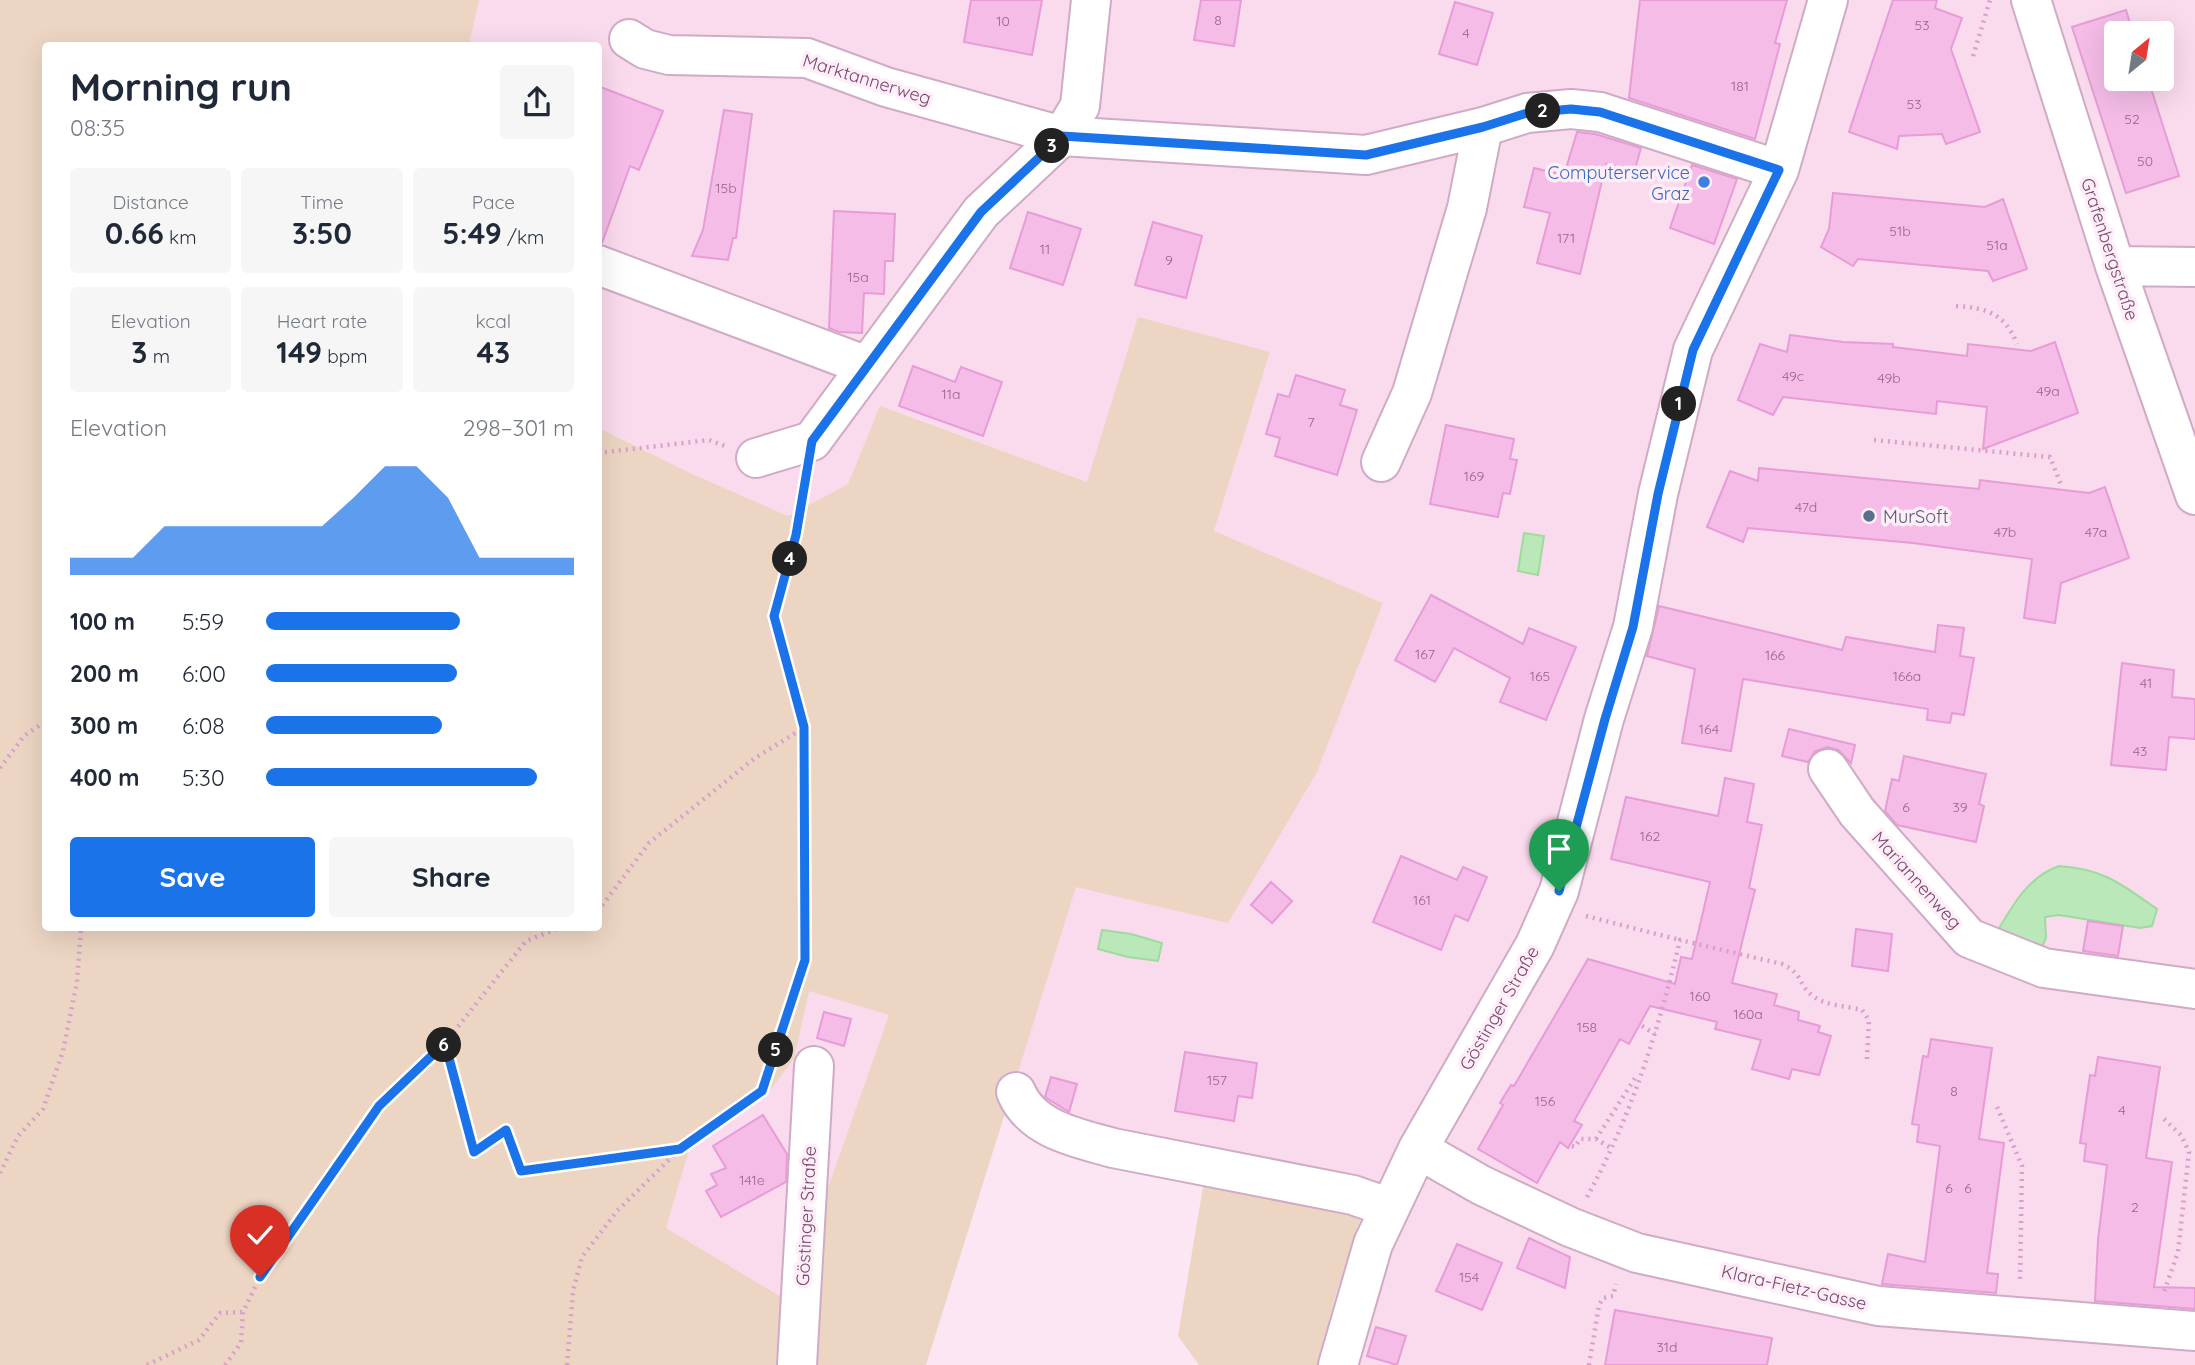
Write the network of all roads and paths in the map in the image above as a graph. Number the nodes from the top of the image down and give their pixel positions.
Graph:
1 (1091, 0) edge
2 (1828, 0) edge
3 (1990, 0) edge
4 (2031, 0) edge
5 (629, 39) dead end
6 (1973, 56) dead end
7 (1483, 127) junction
8 (1062, 136) junction
9 (1779, 170) junction
10 (2115, 266) junction
11 (602, 267) edge
12 (2195, 267) edge
13 (1956, 306) dead end
14 (2017, 344) dead end
15 (867, 366) junction
16 (820, 430) junction
17 (1874, 440) dead end
18 (602, 453) edge
19 (756, 458) joint
20 (1381, 462) dead end
21 (2061, 485) dead end
22 (2195, 495) edge
23 (42, 724) edge
24 (804, 727) junction
25 (0, 768) edge
26 (1828, 769) dead end
27 (602, 906) edge
28 (1552, 908) junction
29 (81, 931) edge
30 (551, 931) edge
31 (1680, 940) junction
32 (2195, 989) edge
33 (1642, 1026) dead end
34 (1655, 1034) junction
35 (445, 1043) junction
36 (1867, 1059) dead end
37 (814, 1066) dead end
38 (1643, 1066) junction
39 (1016, 1092) dead end
40 (1997, 1107) dead end
41 (2164, 1119) dead end
42 (1596, 1139) junction
43 (1572, 1146) dead end
44 (1611, 1148) junction
45 (680, 1149) junction
46 (1418, 1149) junction
47 (0, 1173) edge
48 (1390, 1208) junction
49 (1570, 1227) junction
50 (1617, 1276) dead end
51 (243, 1312) junction
52 (2018, 1317) junction
53 (2177, 1330) edge
54 (147, 1365) edge
55 (225, 1365) edge
56 (567, 1365) edge
57 (797, 1365) edge
58 (1338, 1365) edge
59 (1589, 1365) edge

1 - 8 street
2 - 9 street, Göstinger Straße
3 - 6 path
4 - 10 street, Grafenbergstraße
5 - 8 street, Marktannerweg
7 - 8 street, Marktannerweg
7 - 9 street, Marktannerweg
7 - 20 street
8 - 15 street
9 - 28 street, Göstinger Straße
10 - 12 street
10 - 22 street, Grafenbergstraße
11 - 15 street
13 - 14 path
15 - 16 street
16 - 19 street
16 - 24 path
17 - 21 path
18 - 19 path
23 - 25 path
24 - 27 path
24 - 45 path
26 - 32 street, Mariannenweg
28 - 31 path
28 - 46 street, Göstinger Straße
29 - 47 path
30 - 35 path
31 - 34 path
31 - 36 path
33 - 34 path
34 - 38 path
35 - 45 path
35 - 51 path
37 - 57 street, Göstinger Straße
38 - 42 path
38 - 44 path
39 - 48 street
40 - 52 path
41 - 53 path
42 - 43 path
42 - 44 path
44 - 49 path
45 - 56 path
46 - 48 street, Göstinger Straße
46 - 49 street, Klara-Fietz-Gasse
48 - 58 street, Göstinger Straße
49 - 52 street, Klara-Fietz-Gasse
50 - 59 path
51 - 54 path
51 - 55 path
52 - 53 street, Klara-Fietz-Gasse

